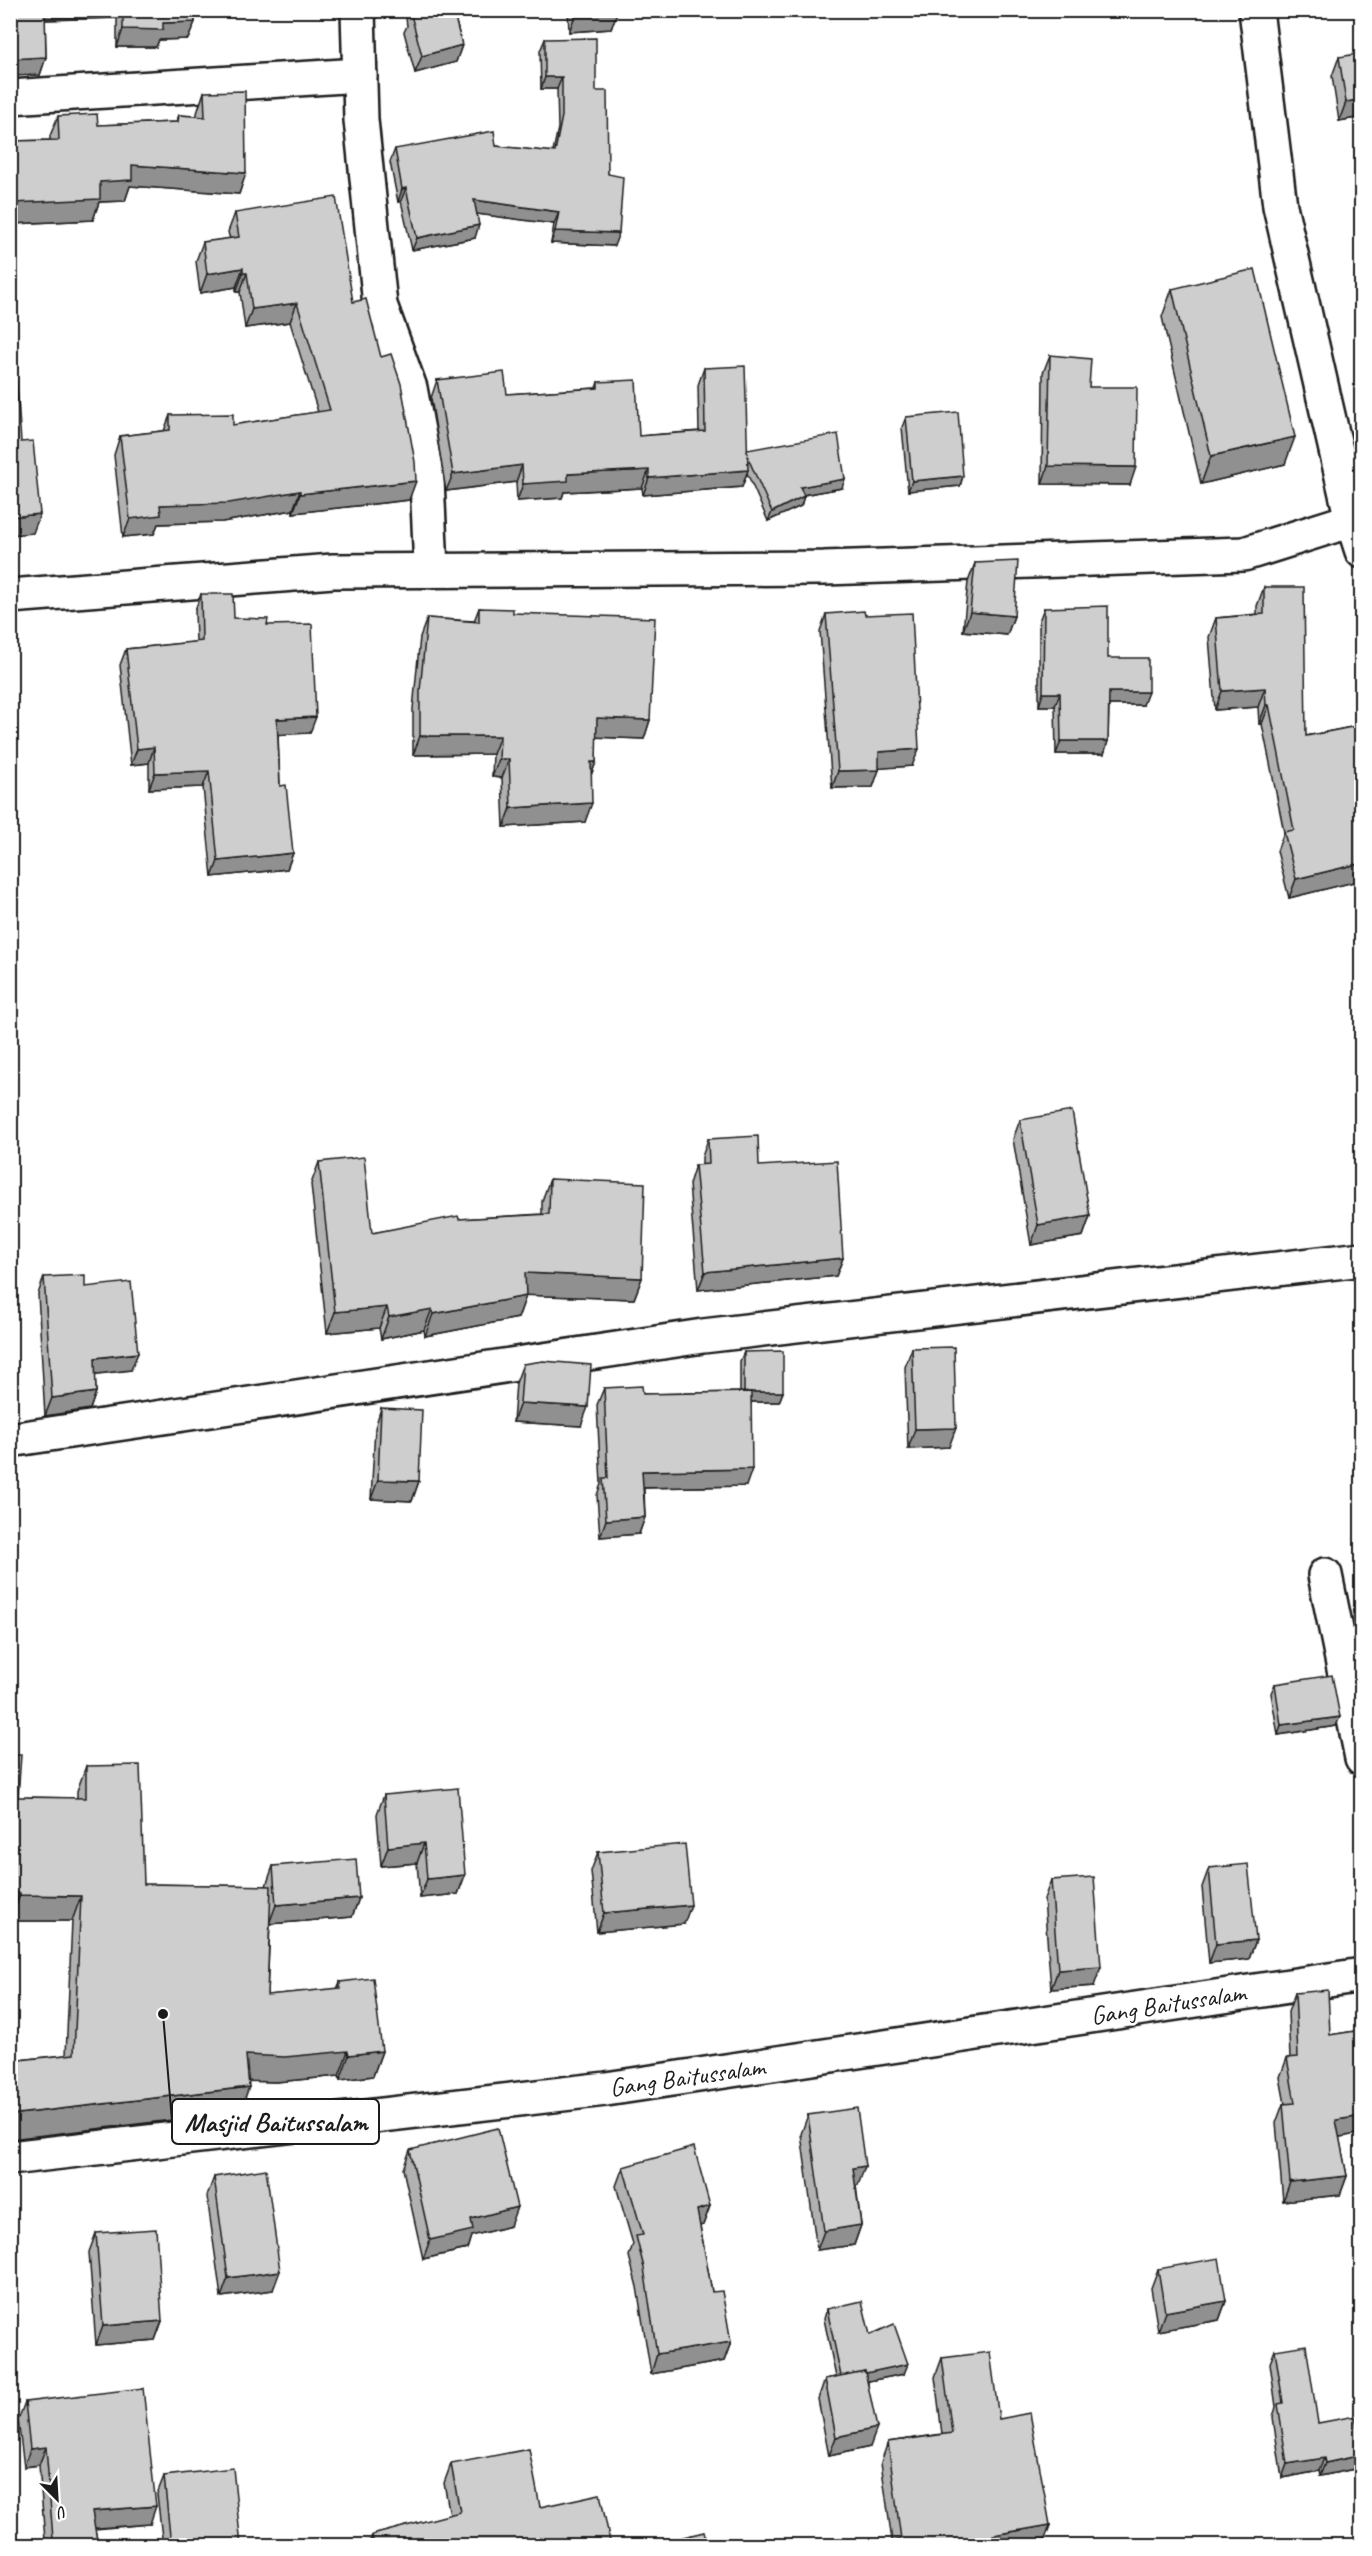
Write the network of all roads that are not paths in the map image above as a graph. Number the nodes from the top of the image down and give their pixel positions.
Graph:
1 (358, 10) edge
2 (1256, 10) edge
3 (360, 75) junction
4 (10, 97) edge
5 (1352, 520) junction
6 (1362, 551) edge
7 (431, 570) junction
8 (10, 596) edge
9 (1362, 1259) edge
10 (10, 1440) edge
11 (1325, 1575) dead end
12 (1362, 1758) edge
13 (1362, 1975) edge
14 (10, 2158) edge

1 - 3 street
2 - 5 street
3 - 4 street
3 - 7 street
5 - 6 street
5 - 7 street
7 - 8 street
9 - 10 street
11 - 12 street
13 - 14 street, Gang Baitussalam

